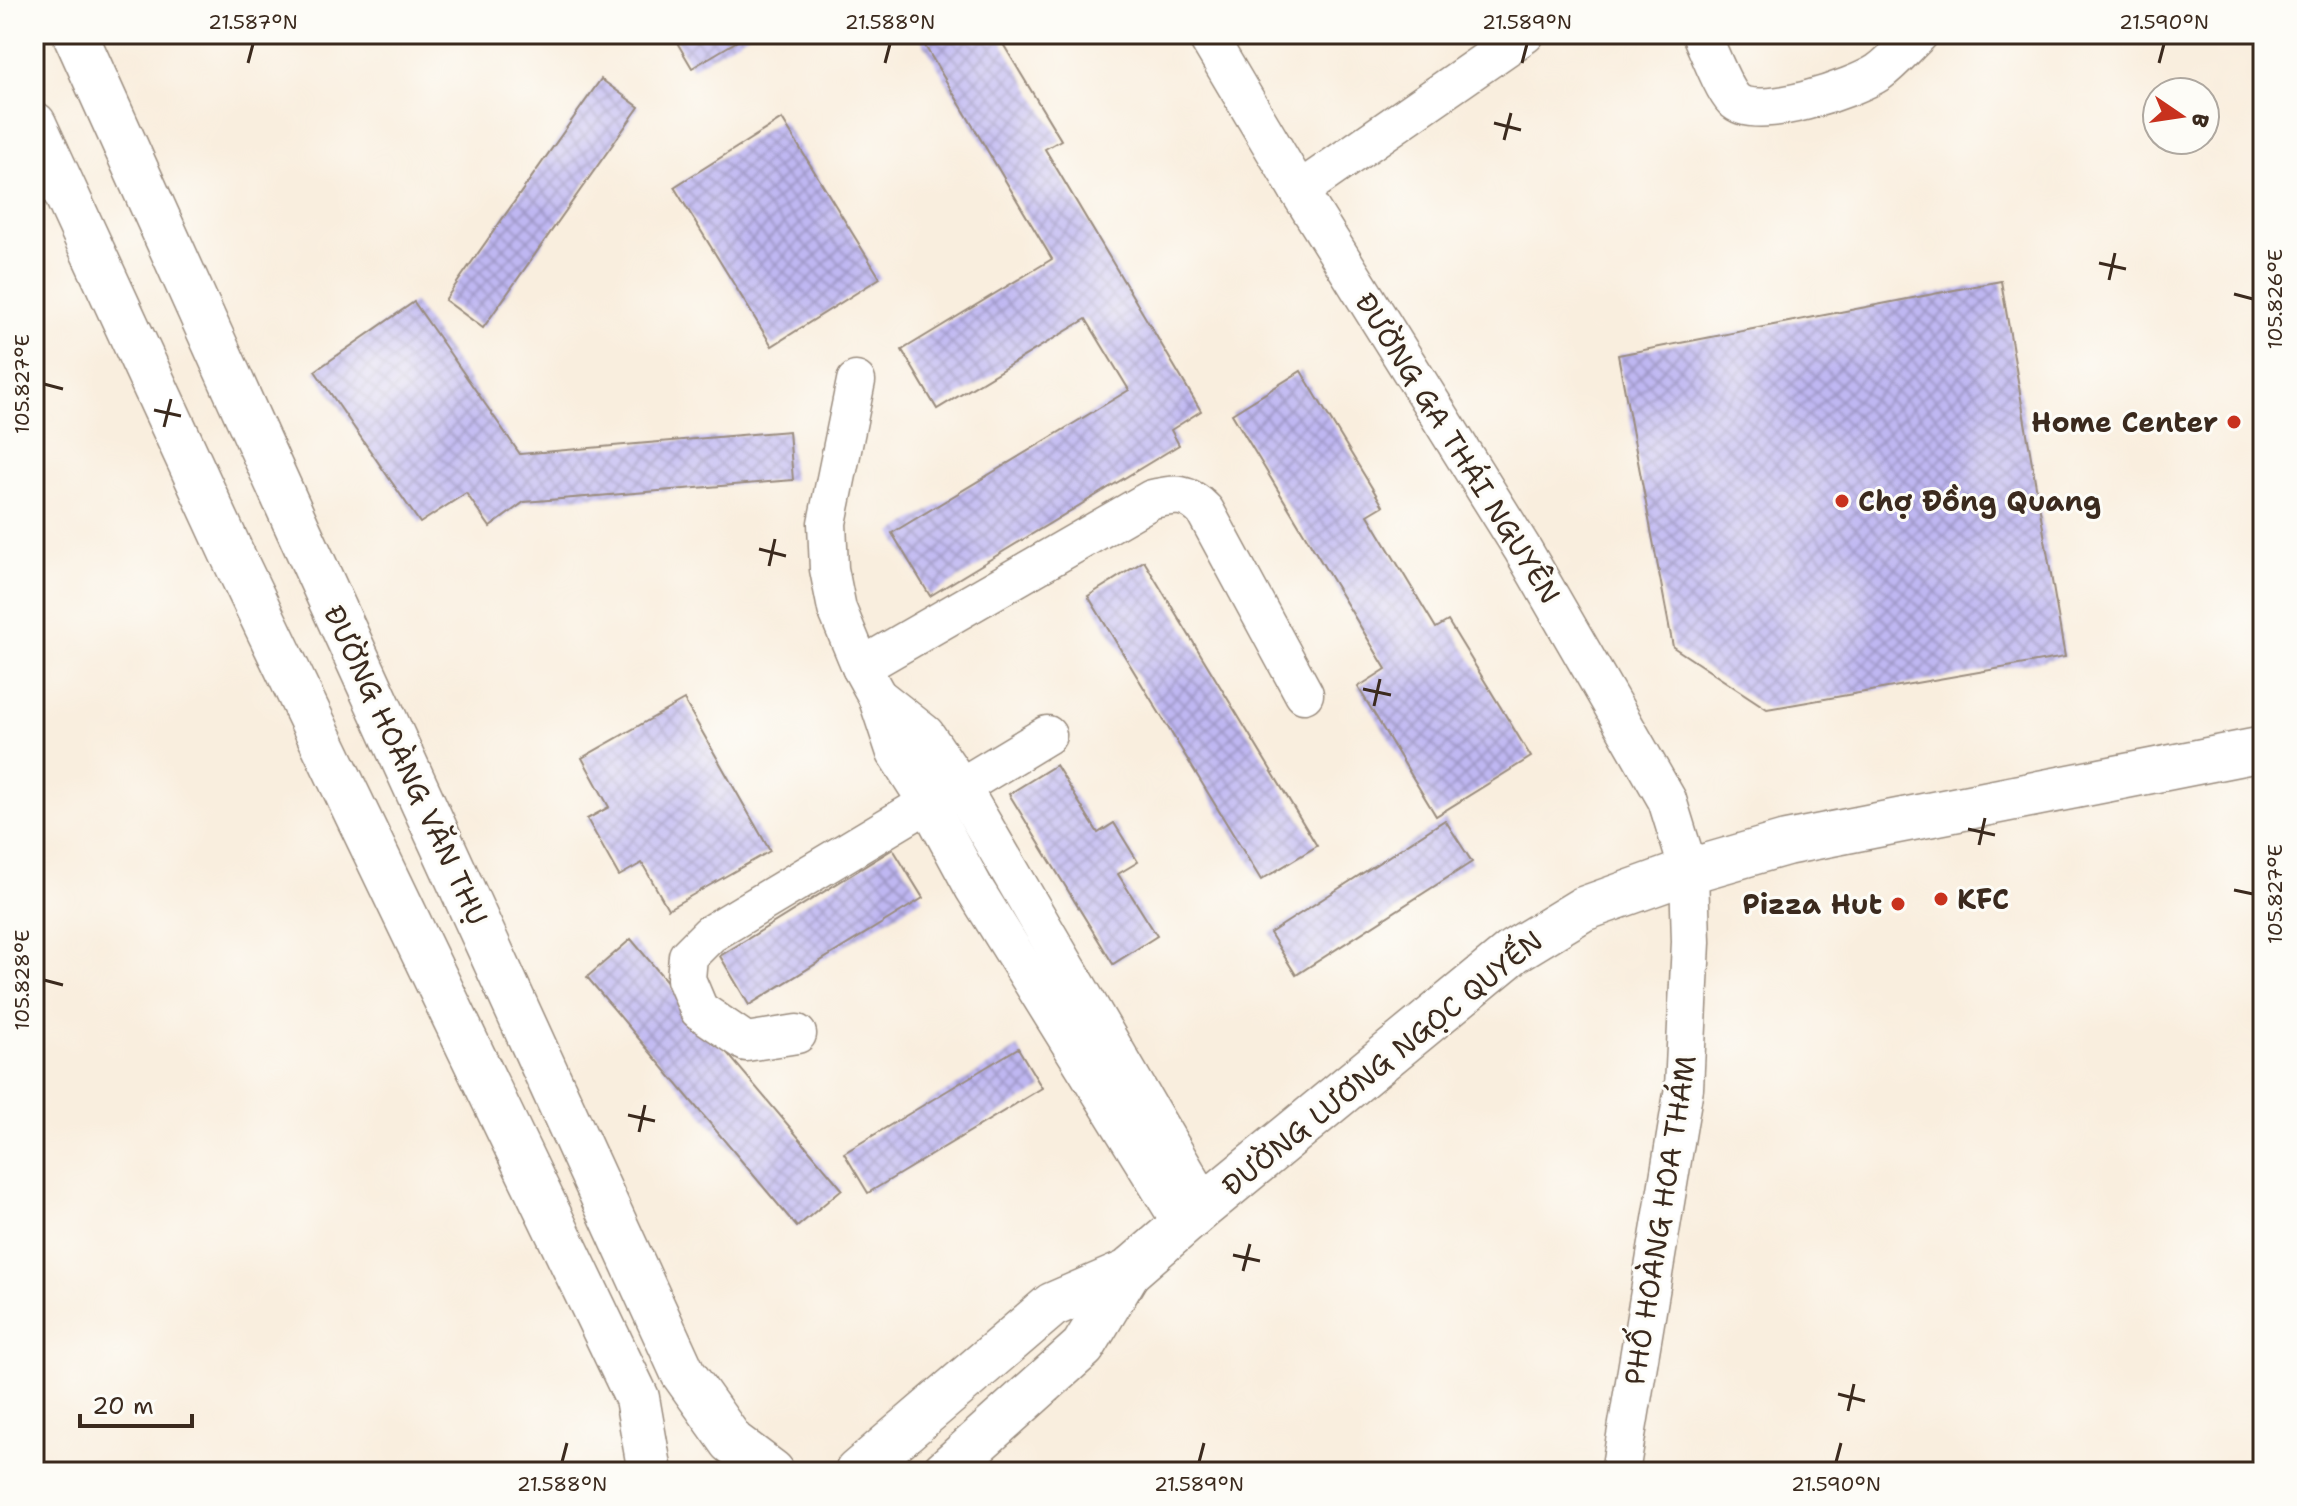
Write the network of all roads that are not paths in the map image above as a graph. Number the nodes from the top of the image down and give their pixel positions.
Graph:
1 (75, 34) edge
2 (1206, 34) edge
3 (1701, 34) edge
4 (1919, 34) edge
5 (1518, 36) edge
6 (34, 124) edge
7 (1299, 191) junction
8 (856, 381) dead end
9 (294, 520) junction
10 (231, 552) junction
11 (869, 681) junction
12 (1304, 694) dead end
13 (1047, 735) dead end
14 (2263, 749) edge
15 (945, 795) junction
16 (1689, 871) junction
17 (797, 1034) dead end
18 (1194, 1215) junction
19 (1128, 1272) junction
20 (650, 1472) edge
21 (772, 1472) edge
22 (857, 1472) edge
23 (944, 1472) edge
24 (1620, 1472) edge

1 - 9 main road, ĐƯỜNG HOÀNG VĂN THỤ
2 - 7 street, ĐƯỜNG GA THÁI NGUYÊN
3 - 4 street
5 - 7 street
6 - 10 main road
7 - 16 street, ĐƯỜNG GA THÁI NGUYÊN
8 - 11 street
9 - 10 main road
9 - 21 main road, ĐƯỜNG HOÀNG VĂN THỤ
10 - 20 main road
11 - 12 street
11 - 15 street
13 - 15 street
14 - 16 main road, ĐƯỜNG LƯƠNG NGỌC QUYẾN
15 - 17 street
15 - 18 street
16 - 18 main road, ĐƯỜNG LƯƠNG NGỌC QUYẾN
16 - 24 street, PHỐ HOÀNG HOA THÁM
18 - 19 main road, ĐƯỜNG LƯƠNG NGỌC QUYẾN
19 - 22 main road, ĐƯỜNG LƯƠNG NGỌC QUYẾN
19 - 23 main road, ĐƯỜNG LƯƠNG NGỌC QUYẾN

